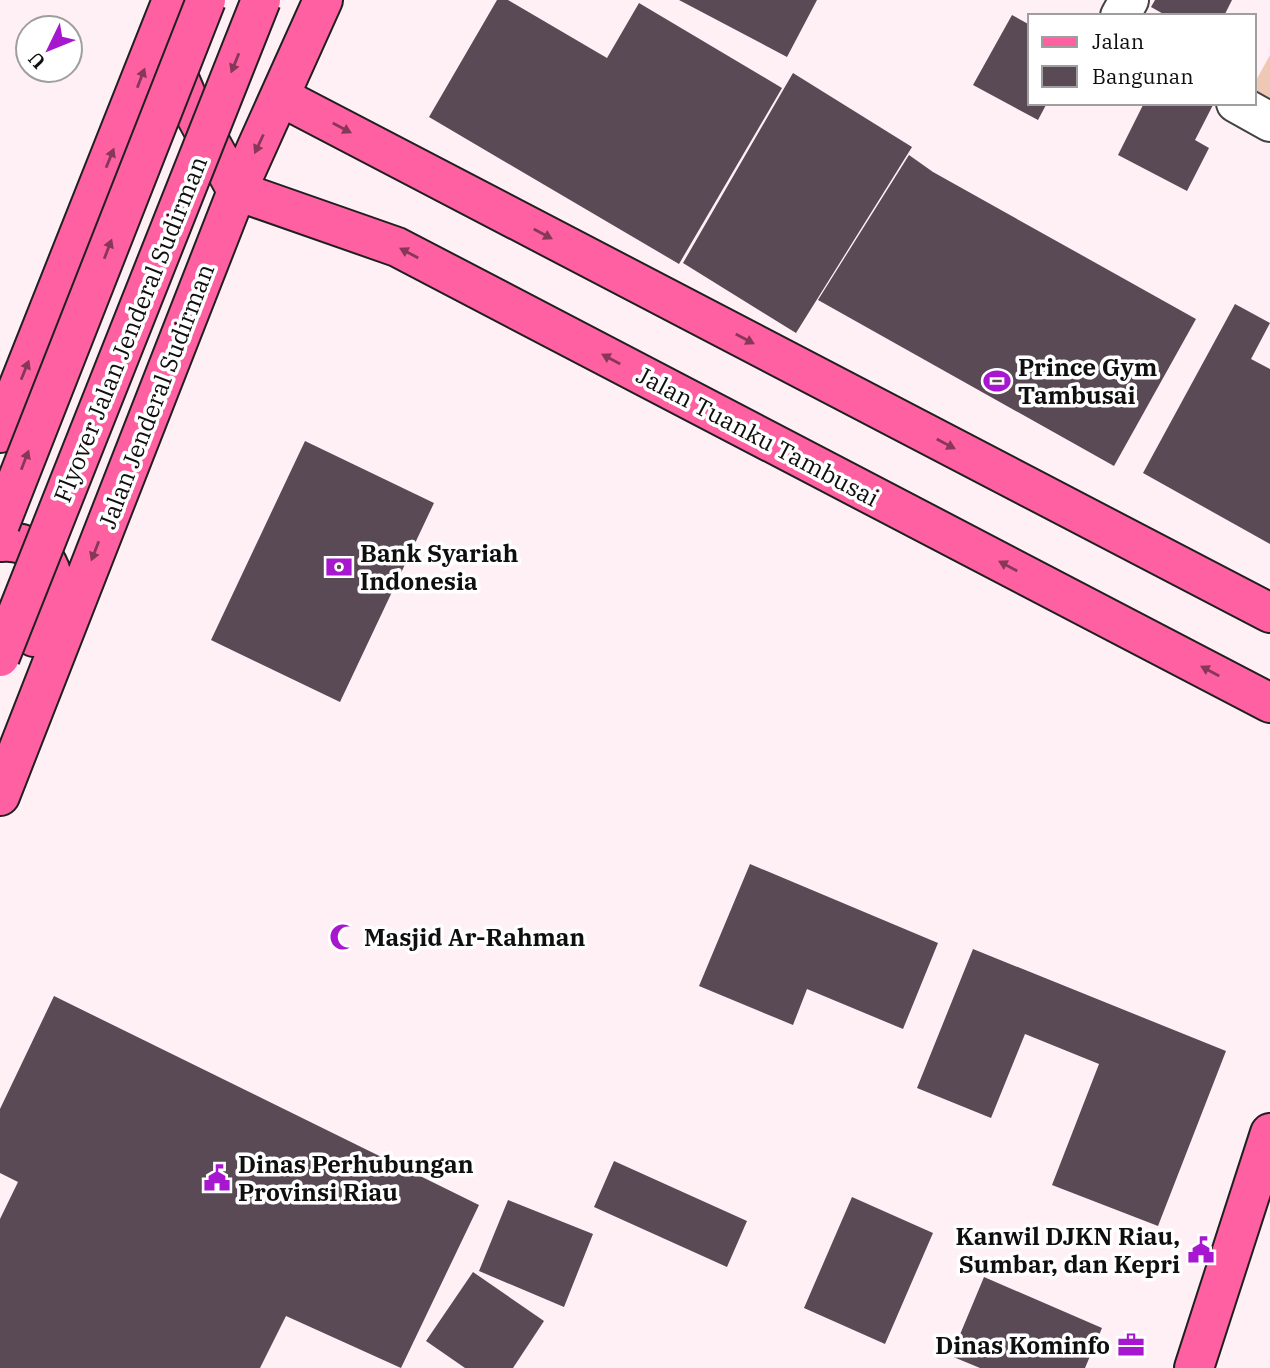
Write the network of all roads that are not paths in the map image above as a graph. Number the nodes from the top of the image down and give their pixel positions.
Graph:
1 (206, 0) edge
2 (261, 0) edge
3 (323, 0) edge
4 (165, 16) edge
5 (281, 97) junction
6 (1240, 105) edge
7 (193, 111) junction
8 (1270, 122) edge
9 (124, 123) junction
10 (237, 191) junction
11 (0, 433) edge
12 (0, 524) edge
13 (0, 541) edge
14 (1270, 613) edge
15 (0, 657) edge
16 (1270, 703) edge
17 (0, 742) edge
18 (0, 796) edge
19 (1270, 1133) edge
20 (1194, 1368) edge

12 -> 1 main road, Flyover Jalan Jenderal Sudirman, bridge
2 -> 15 main road, Flyover Jalan Jenderal Sudirman, bridge
3 - 5 main road, Jalan Jenderal Sudirman
4 - 7 main road
9 -> 4 main road
5 - 7 main road
5 -> 10 main road, Jalan Jenderal Sudirman
5 -> 14 main road
6 - 8 lane
7 - 9 main road
7 - 10 main road
11 -> 9 main road
16 -> 10 main road, Jalan Tuanku Tambusai
10 -> 18 main road, Jalan Jenderal Sudirman
13 - 17 main road
19 - 20 main road

